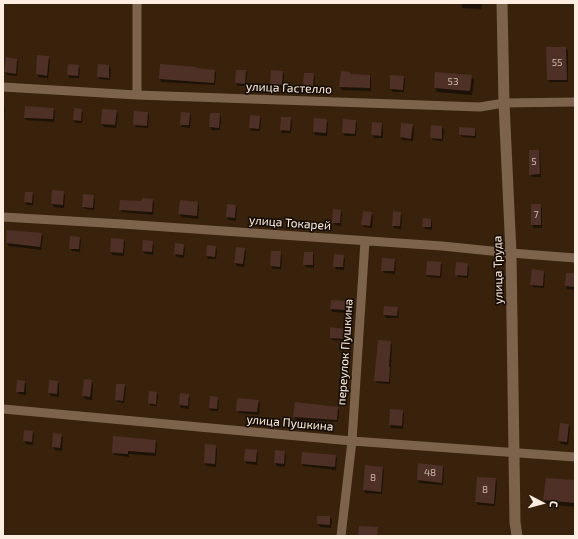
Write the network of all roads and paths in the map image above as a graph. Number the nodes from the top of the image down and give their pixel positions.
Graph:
1 (137, 3) edge
2 (502, 3) edge
3 (3, 86) edge
4 (137, 95) junction
5 (575, 102) edge
6 (504, 103) junction
7 (3, 217) edge
8 (365, 241) junction
9 (511, 253) junction
10 (575, 258) edge
11 (3, 409) edge
12 (352, 441) junction
13 (514, 452) junction
14 (575, 457) edge
15 (341, 536) edge
16 (516, 536) edge

1 - 4 street
2 - 6 street, улица Труда
3 - 4 street, улица Гастелло
4 - 6 street, улица Гастелло
5 - 6 street, улица Гастелло
6 - 9 street, улица Труда
7 - 8 street, улица Токарей
8 - 9 street, улица Токарей
8 - 12 street, переулок Пушкина
9 - 10 street, улица Токарей
9 - 13 street, улица Труда
11 - 12 street, улица Пушкина
12 - 13 street, улица Пушкина
12 - 15 street, переулок Пушкина
13 - 14 street, улица Пушкина
13 - 16 street, улица Труда

